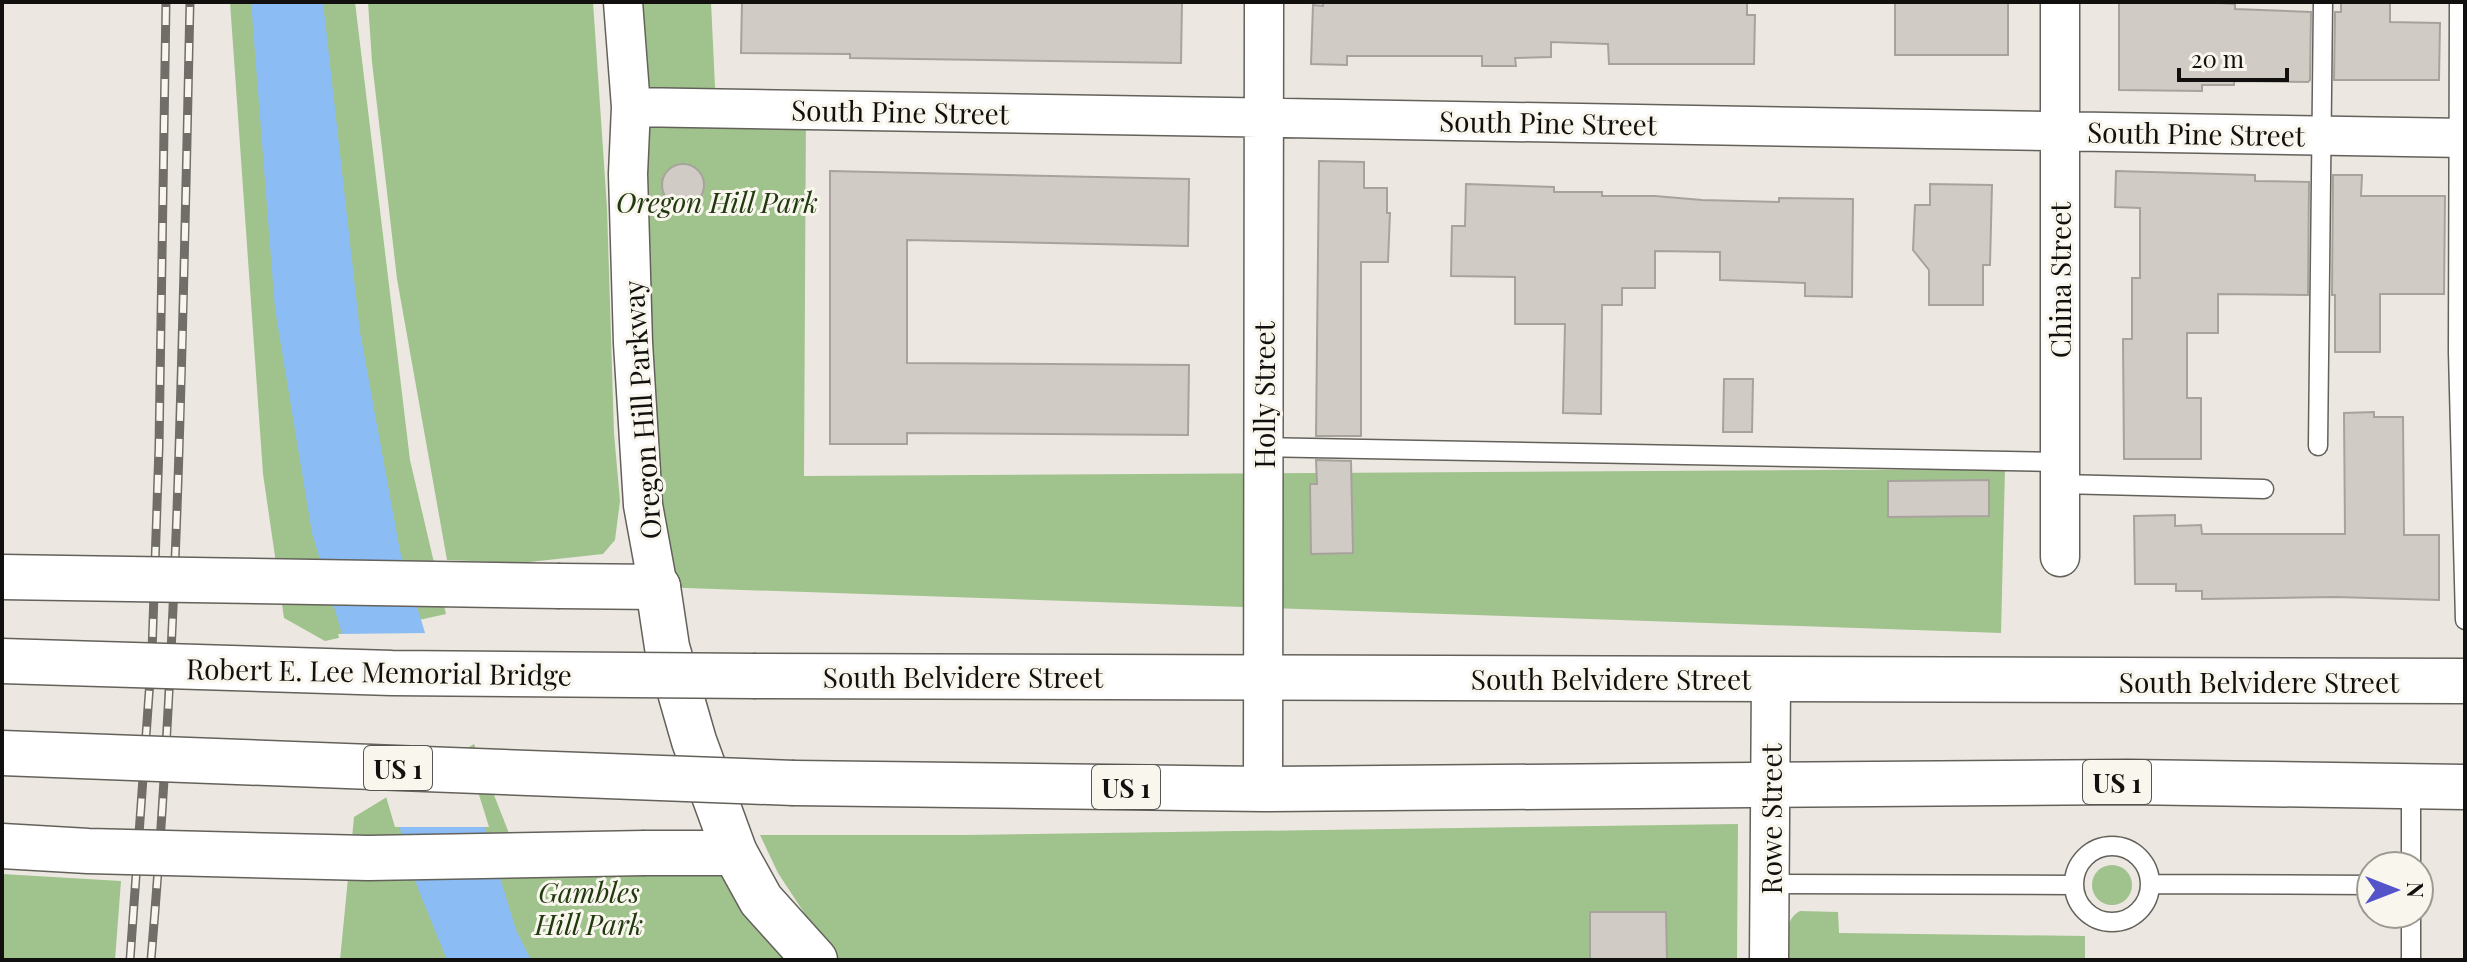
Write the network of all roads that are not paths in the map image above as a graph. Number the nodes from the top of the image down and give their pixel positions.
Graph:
1 (623, 2) edge
2 (1264, 2) edge
3 (2060, 2) edge
4 (2323, 2) edge
5 (2459, 2) edge
6 (631, 107) junction
7 (1263, 117) junction
8 (2060, 131) junction
9 (2321, 135) junction
10 (2461, 138) edge
11 (2462, 352) edge
12 (2318, 446) dead end
13 (1263, 447) junction
14 (2060, 473) junction
15 (2264, 489) dead end
16 (2060, 557) dead end
17 (2, 577) edge
18 (658, 587) junction
19 (2465, 620) edge
20 (2, 661) edge
21 (756, 676) joint
22 (1263, 677) junction
23 (1771, 679) junction
24 (2465, 681) edge
25 (2, 753) edge
26 (1770, 786) junction
27 (2411, 787) junction
28 (2465, 787) edge
29 (1263, 789) junction
30 (2, 846) edge
31 (2411, 850) edge
32 (735, 853) junction
33 (1770, 884) junction
34 (2150, 884) junction
35 (2073, 885) junction
36 (2355, 885) edge
37 (2411, 930) edge
38 (815, 960) edge
39 (1769, 960) edge
40 (2411, 960) edge

1 - 6 street, Oregon Hill Parkway
2 - 7 street, Holly Street
3 - 8 street, China Street
4 - 9 lane
5 - 10 lane
6 - 7 street, South Pine Street
6 - 18 street, Oregon Hill Parkway
7 - 8 street, South Pine Street
7 - 13 street, Holly Street
8 - 9 street, South Pine Street
8 - 14 street, China Street
9 - 10 street, South Pine Street
9 - 12 lane
10 - 11 lane
11 - 19 lane
13 - 14 lane
13 - 22 street, Holly Street
14 - 15 lane
14 - 16 street, China Street
17 - 18 main road, bridge
18 - 32 main road, Oregon Hill Parkway
20 - 21 main road, Robert E. Lee Memorial Bridge, bridge
21 - 22 main road, South Belvidere Street
22 - 23 main road, South Belvidere Street
22 - 29 street, Holly Street
23 - 24 main road, South Belvidere Street
23 - 26 street, Rowe Street
25 - 29 main road, US 1, bridge
26 - 27 main road, US 1
26 - 29 main road, US 1
26 - 33 street, Rowe Street
27 - 28 main road, US 1
27 - 31 lane
30 - 32 main road, bridge
32 - 38 main road, Oregon Hill Parkway
33 - 35 lane
33 - 39 street, Rowe Street
34 - 35 lane
34 - 35 lane
34 - 36 lane
37 - 40 lane

